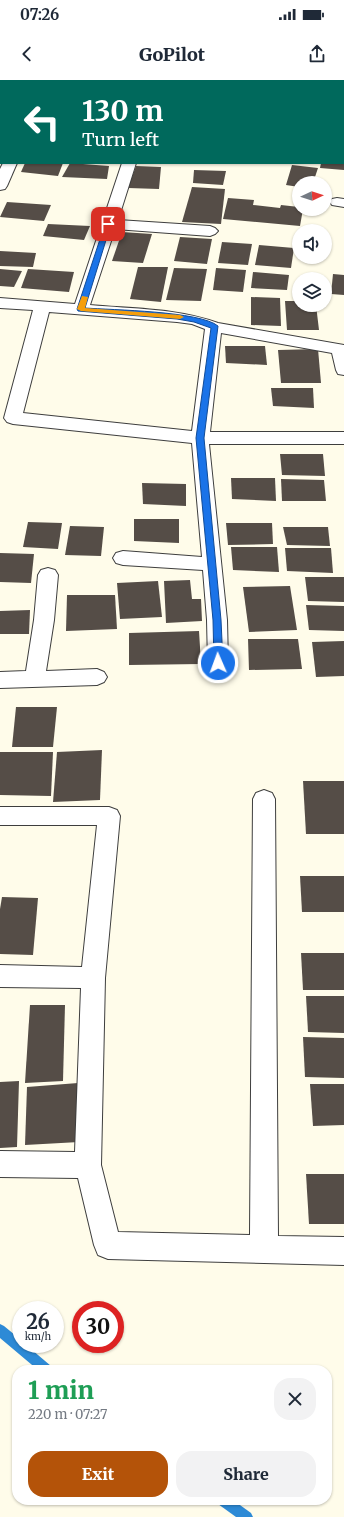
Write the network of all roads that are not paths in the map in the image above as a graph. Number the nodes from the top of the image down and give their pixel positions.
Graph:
1 (10, 164) edge
2 (129, 164) edge
3 (0, 186) edge
4 (108, 224) junction
5 (210, 231) dead end
6 (0, 303) edge
7 (42, 307) junction
8 (81, 309) junction
9 (214, 326) junction
10 (342, 349) edge
11 (344, 370) edge
12 (7, 418) edge
13 (200, 438) junction
14 (344, 438) edge
15 (123, 558) dead end
16 (212, 564) junction
17 (48, 575) dead end
18 (218, 663) dead end
19 (97, 677) dead end
20 (35, 679) junction
21 (0, 680) edge
22 (264, 798) dead end
23 (0, 816) edge
24 (0, 976) edge
25 (93, 978) junction
26 (0, 1164) edge
27 (88, 1165) junction
28 (264, 1248) junction
29 (344, 1251) edge

1 - 3 street
2 - 4 street
4 - 5 street
4 - 8 street
6 - 7 street
7 - 8 street
7 - 12 street
8 - 9 street
9 - 10 street
9 - 13 street
10 - 11 street
12 - 13 street
13 - 14 street
13 - 16 street
15 - 16 street
16 - 18 street
17 - 20 street
19 - 20 street
20 - 21 street
22 - 28 street
23 - 25 street
24 - 25 street
25 - 27 street
26 - 27 street
27 - 28 street
28 - 29 street

